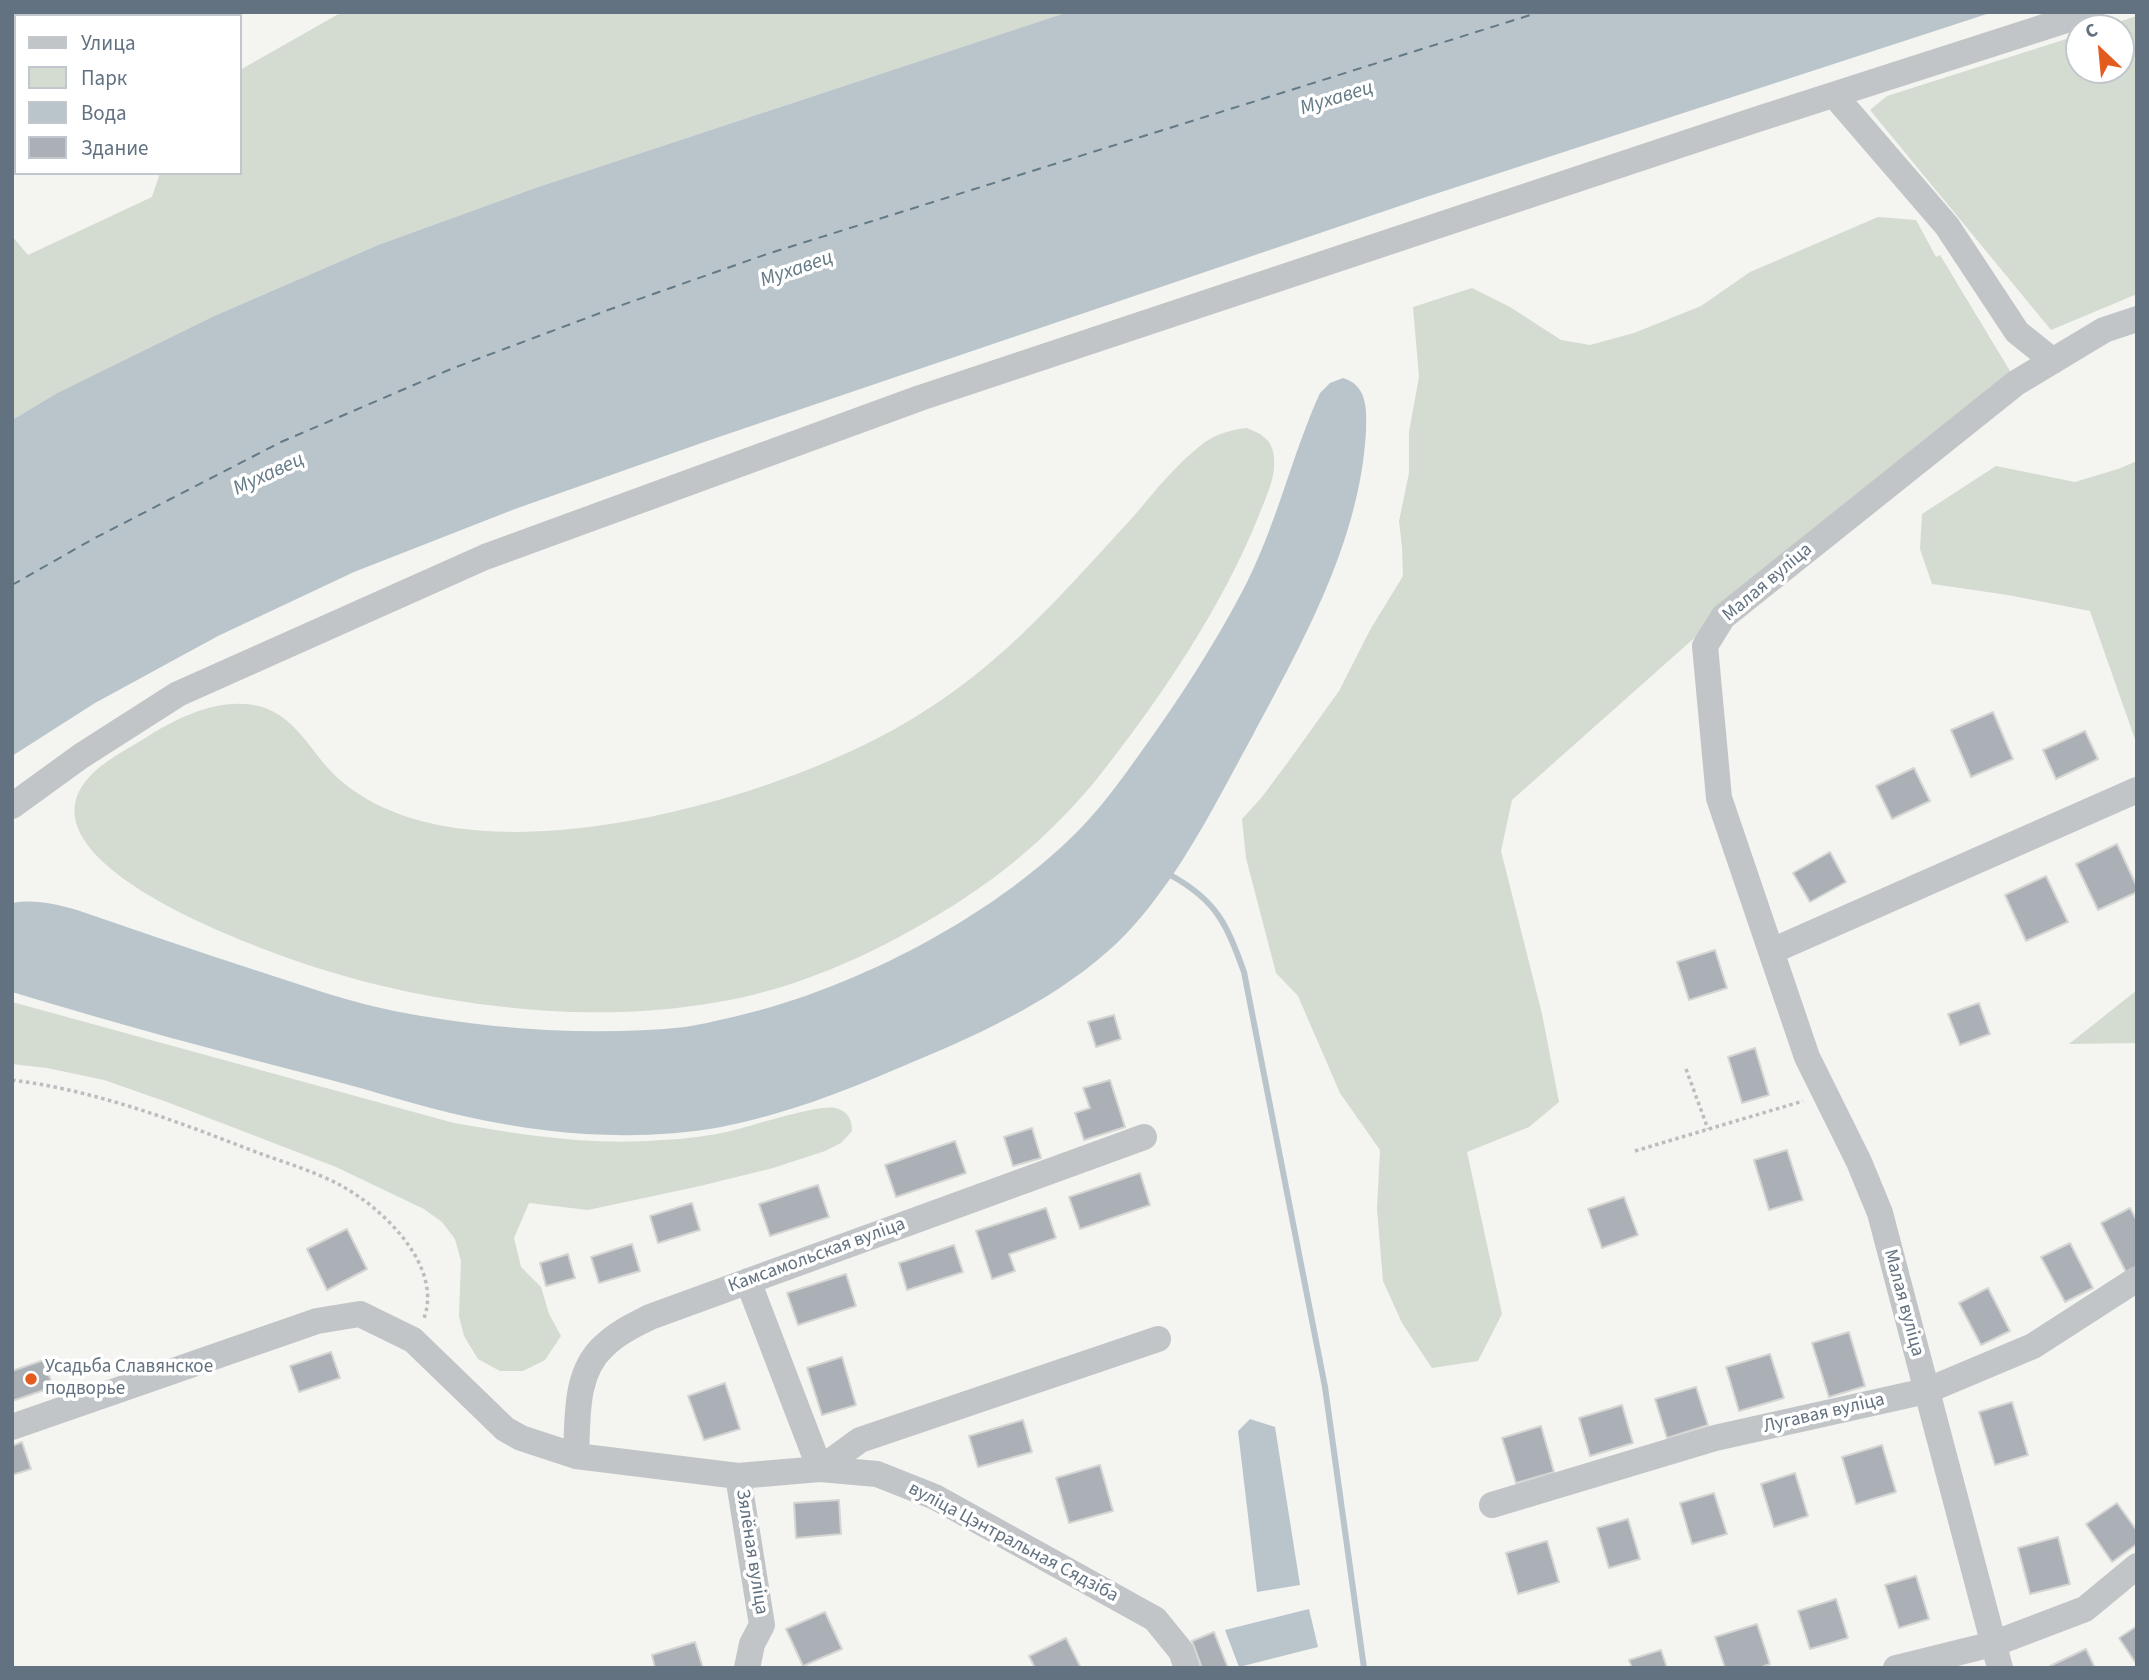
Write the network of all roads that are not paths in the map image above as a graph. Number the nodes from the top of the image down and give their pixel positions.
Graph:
1 (2091, 12) edge
2 (1835, 96) junction
3 (2137, 319) edge
4 (2053, 361) junction
5 (2137, 790) edge
6 (12, 806) edge
7 (1772, 951) junction
8 (1144, 1137) dead end
9 (2137, 1279) edge
10 (748, 1281) junction
11 (1158, 1339) dead end
12 (1926, 1391) junction
13 (12, 1427) edge
14 (576, 1456) junction
15 (820, 1469) junction
16 (738, 1476) junction
17 (1492, 1505) dead end
18 (2137, 1566) edge
19 (1996, 1656) edge
20 (747, 1668) edge
21 (1187, 1668) edge
22 (1896, 1668) edge

1 - 2 street
2 - 4 street
2 - 6 street
3 - 4 street, Малая вуліца
4 - 7 street, Малая вуліца
5 - 7 street
7 - 12 street, Малая вуліца
8 - 10 street, Камсамольская вуліца
9 - 12 street, Лугавая вуліца
10 - 14 street, Камсамольская вуліца
10 - 15 street
11 - 15 street
12 - 17 street, Лугавая вуліца
12 - 19 street, Малая вуліца
13 - 14 street, вуліца Цэнтральная Сядзіба
14 - 16 street, вуліца Цэнтральная Сядзіба
15 - 16 street, вуліца Цэнтральная Сядзіба
15 - 21 street, вуліца Цэнтральная Сядзіба
16 - 20 street, Зялёная вуліца
18 - 19 street
19 - 22 street

